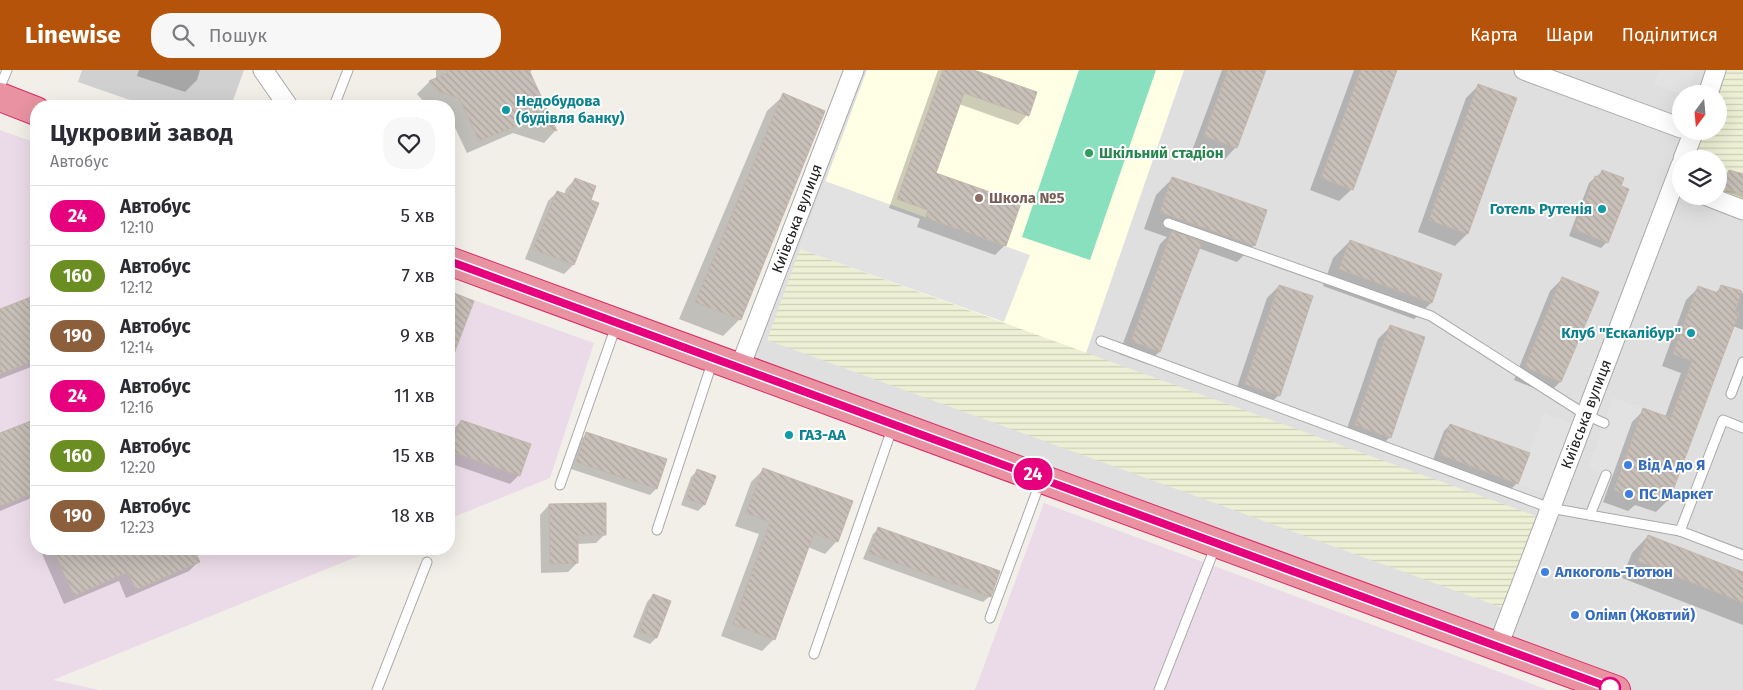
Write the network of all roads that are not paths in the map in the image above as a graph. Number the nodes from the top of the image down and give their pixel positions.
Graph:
1 (7, 70) edge
2 (263, 70) edge
3 (348, 70) edge
4 (854, 70) edge
5 (1524, 70) edge
6 (1716, 70) edge
7 (1711, 85) edge
8 (0, 87) edge
9 (0, 98) edge
10 (284, 100) edge
11 (336, 100) edge
12 (30, 109) edge
13 (1672, 125) edge
14 (1672, 199) edge
15 (1727, 204) edge
16 (1743, 210) edge
17 (1168, 223) dead end
18 (455, 263) edge
19 (616, 323) junction
20 (1101, 341) dead end
21 (714, 358) junction
22 (1743, 362) edge
23 (740, 367) junction
24 (1731, 394) dead end
25 (1586, 415) junction
26 (894, 423) junction
27 (1604, 423) dead end
28 (1743, 428) edge
29 (1606, 475) dead end
30 (1042, 478) junction
31 (560, 485) dead end
32 (1550, 508) junction
33 (1590, 515) junction
34 (657, 530) dead end
35 (1680, 531) junction
36 (1217, 542) junction
37 (1743, 555) edge
38 (427, 562) dead end
39 (990, 618) dead end
40 (1498, 646) junction
41 (814, 654) dead end
42 (377, 690) edge
43 (1159, 690) edge
44 (1616, 690) edge

1 - 8 lane
2 - 10 street
3 - 11 lane
4 - 23 street, Київська вулиця
5 - 13 street
6 - 7 street
9 - 12 highway
14 - 25 street, Київська вулиця
15 - 16 street
17 - 25 lane
18 - 19 highway
19 - 21 highway
19 - 31 lane
20 - 32 lane
21 - 23 highway
21 - 34 lane
22 - 24 lane
23 - 26 highway
25 - 27 lane
25 - 32 street, Київська вулиця
26 - 30 highway
26 - 41 lane
28 - 35 lane
29 - 33 lane
30 - 36 highway
30 - 39 lane
32 - 33 lane
32 - 40 street, Київська вулиця
33 - 35 lane
35 - 37 lane
36 - 40 highway
36 - 43 lane
38 - 42 lane
40 - 44 highway

